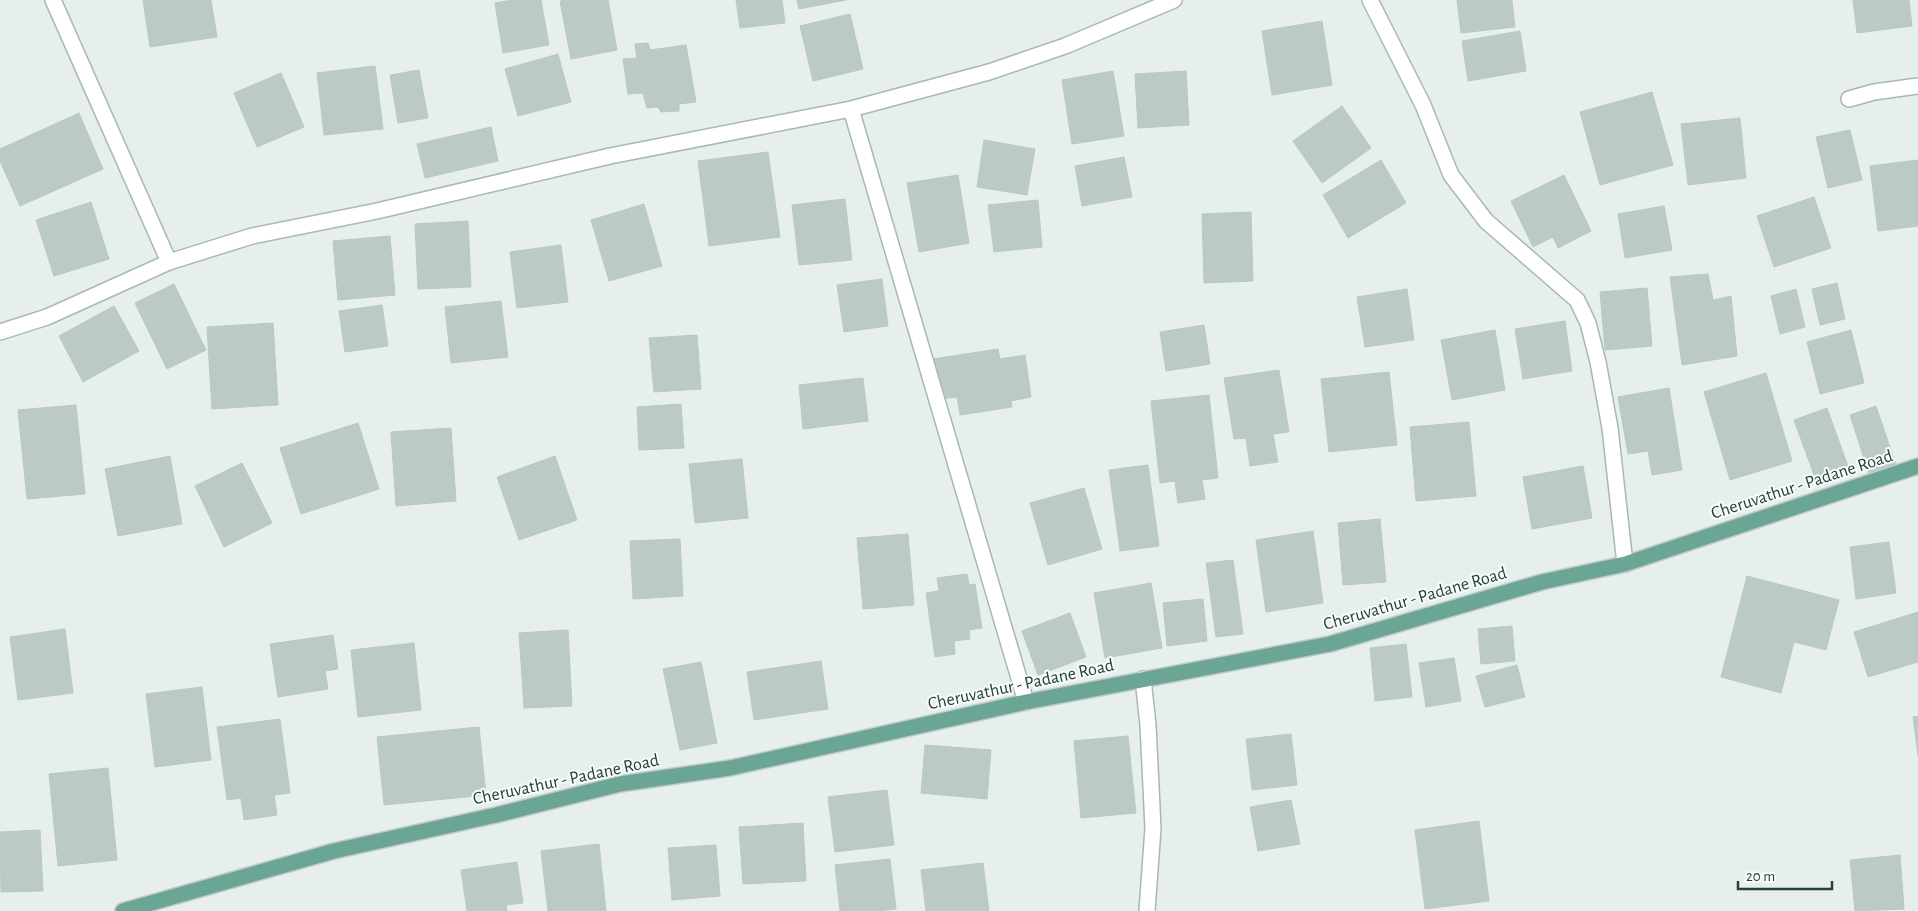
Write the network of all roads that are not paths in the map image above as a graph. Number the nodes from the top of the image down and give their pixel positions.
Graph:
1 (53, 0) edge
2 (1174, 0) edge
3 (1370, 0) edge
4 (1918, 86) edge
5 (1849, 99) dead end
6 (851, 109) junction
7 (169, 262) junction
8 (0, 332) edge
9 (1918, 466) edge
10 (1625, 564) junction
11 (1143, 679) junction
12 (1026, 702) junction
13 (123, 911) edge
14 (1147, 911) edge

1 - 7 street
2 - 6 street
3 - 10 street
4 - 5 street
6 - 7 street
6 - 12 street
7 - 8 street
9 - 10 main road, Cheruvathur - Padane Road
10 - 11 main road, Cheruvathur - Padane Road
11 - 12 main road, Cheruvathur - Padane Road
11 - 14 street
12 - 13 main road, Cheruvathur - Padane Road

